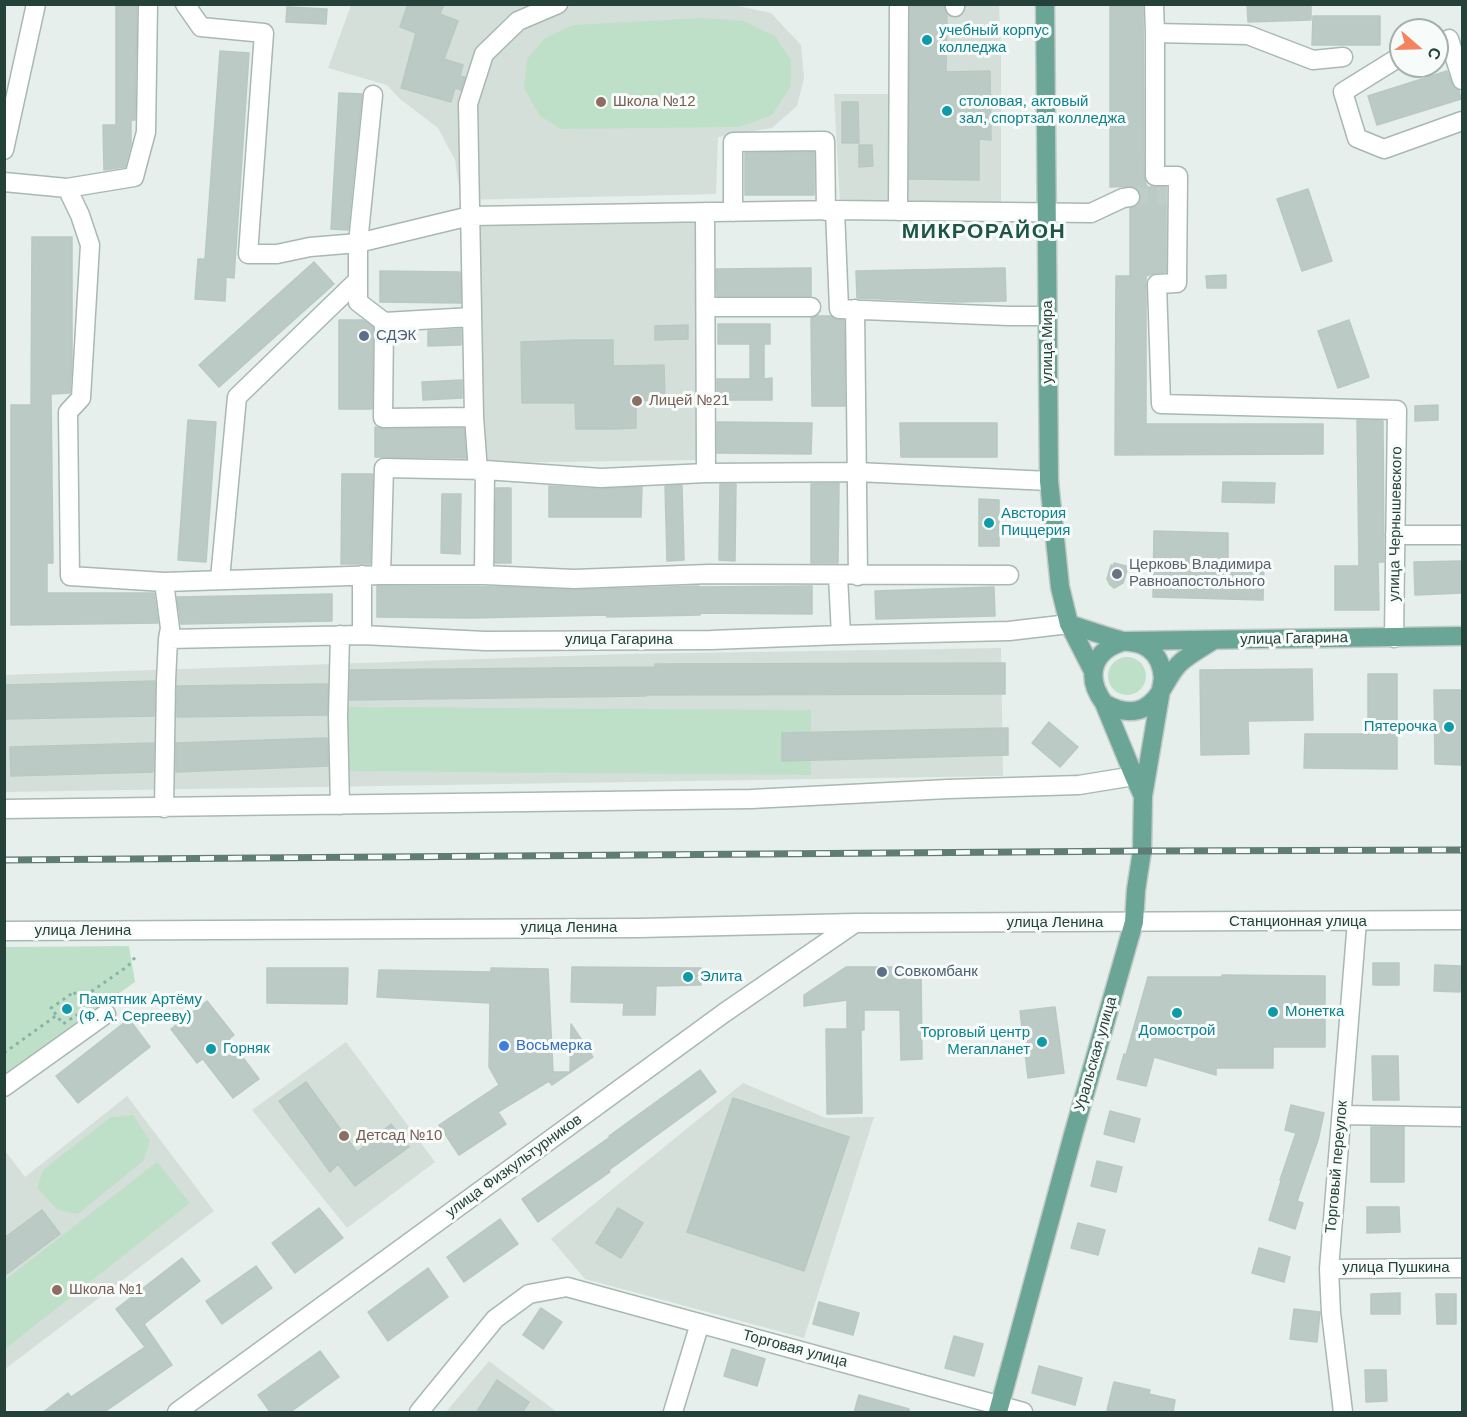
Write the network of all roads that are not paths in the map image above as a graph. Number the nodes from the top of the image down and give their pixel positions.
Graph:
1 (36, 4) edge
2 (148, 4) edge
3 (185, 4) edge
4 (558, 4) edge
5 (899, 4) edge
6 (1045, 4) edge
7 (1154, 4) edge
8 (1155, 33) junction
9 (1449, 39) edge
10 (1343, 57) dead end
11 (1389, 63) edge
12 (1462, 80) edge
13 (373, 95) dead end
14 (1462, 121) edge
15 (4, 150) edge
16 (4, 182) edge
17 (67, 188) junction
18 (1130, 197) tunnel mouth
19 (831, 210) junction
20 (898, 211) junction
21 (705, 212) junction
22 (733, 212) junction
23 (1048, 212) junction
24 (470, 216) junction
25 (358, 243) junction
26 (358, 280) junction
27 (707, 306) junction
28 (811, 307) dead end
29 (855, 309) junction
30 (1048, 316) junction
31 (472, 317) junction
32 (384, 322) junction
33 (474, 417) junction
34 (481, 471) junction
35 (857, 472) junction
36 (706, 473) junction
37 (1049, 481) junction
38 (1395, 535) junction
39 (1462, 535) edge
40 (484, 574) junction
41 (362, 575) junction
42 (381, 575) junction
43 (1009, 575) dead end
44 (838, 576) junction
45 (858, 576) junction
46 (220, 579) junction
47 (164, 582) junction
48 (1069, 624) junction
49 (340, 635) junction
50 (362, 635) junction
51 (841, 635) junction
52 (1462, 636) edge
53 (1394, 638) junction
54 (168, 639) junction
55 (1214, 640) junction
56 (1126, 641) junction
57 (1093, 671) junction
58 (1161, 689) junction
59 (1104, 703) junction
60 (1134, 776) junction
61 (1143, 796) junction
62 (340, 805) junction
63 (164, 808) junction
64 (4, 809) edge
65 (1462, 920) edge
66 (1357, 921) junction
67 (1134, 922) junction
68 (855, 923) junction
69 (4, 931) edge
70 (106, 1014) dead end
71 (4, 1087) edge
72 (1342, 1115) junction
73 (1462, 1117) edge
74 (1462, 1268) edge
75 (1329, 1269) junction
76 (700, 1323) junction
77 (999, 1409) edge
78 (177, 1413) edge
79 (419, 1413) edge
80 (673, 1413) edge
81 (1023, 1413) edge
82 (1343, 1413) edge

1 - 15 street
2 - 17 street
3 - 25 street
4 - 24 street
5 - 20 street
6 - 23 main road, улица Мира
7 - 8 street
8 - 10 street
8 - 38 street, улица Чернышевского
9 - 12 street
11 - 14 street
13 - 25 street
16 - 17 street
17 - 47 street
18 - 23 street
19 - 20 street
19 - 22 street
19 - 22 street
19 - 29 street
20 - 23 street
21 - 22 street
21 - 24 street
21 - 27 street
23 - 30 main road, улица Мира
24 - 25 street
24 - 31 street
25 - 26 street
26 - 32 street
26 - 46 street
27 - 28 street
27 - 36 street
29 - 30 street
29 - 35 street
30 - 37 main road, улица Мира
31 - 32 street
31 - 33 street
32 - 33 street
33 - 34 street
34 - 36 street
34 - 40 street
34 - 42 street
35 - 36 street
35 - 37 street
35 - 45 street
37 - 48 main road, улица Мира
38 - 39 street
38 - 53 street, улица Чернышевского
40 - 42 street
40 - 44 street
41 - 42 street
41 - 46 street
41 - 50 street
43 - 45 street
44 - 45 street
44 - 51 street
46 - 47 street
47 - 54 street
48 - 51 street, улица Гагарина
48 - 56 main road
48 - 57 main road, улица Мира
49 - 50 street, улица Гагарина
49 - 54 street, улица Гагарина
49 - 62 street
50 - 51 street, улица Гагарина
52 - 53 main road, улица Гагарина
53 - 55 main road, улица Гагарина
54 - 63 street
55 - 56 main road, улица Гагарина
55 - 58 main road
56 - 57 main road
56 - 58 main road
57 - 59 main road
58 - 59 main road
58 - 61 main road, Уральская улица
59 - 60 main road
60 - 61 main road
60 - 62 street
61 - 67 main road, Уральская улица
62 - 63 street
63 - 64 street
65 - 66 street, Станционная улица
66 - 67 street, Станционная улица
66 - 72 street, Торговый переулок
67 - 68 street, улица Ленина
67 - 77 main road, Уральская улица
68 - 69 street, улица Ленина
68 - 78 street, улица Физкультурников
70 - 71 street
72 - 73 street
72 - 75 street, Торговый переулок
74 - 75 street, улица Пушкина
75 - 82 street, Торговый переулок
76 - 77 street, Торговая улица
76 - 79 street, Торговая улица
76 - 80 street
77 - 81 street, Торговая улица

